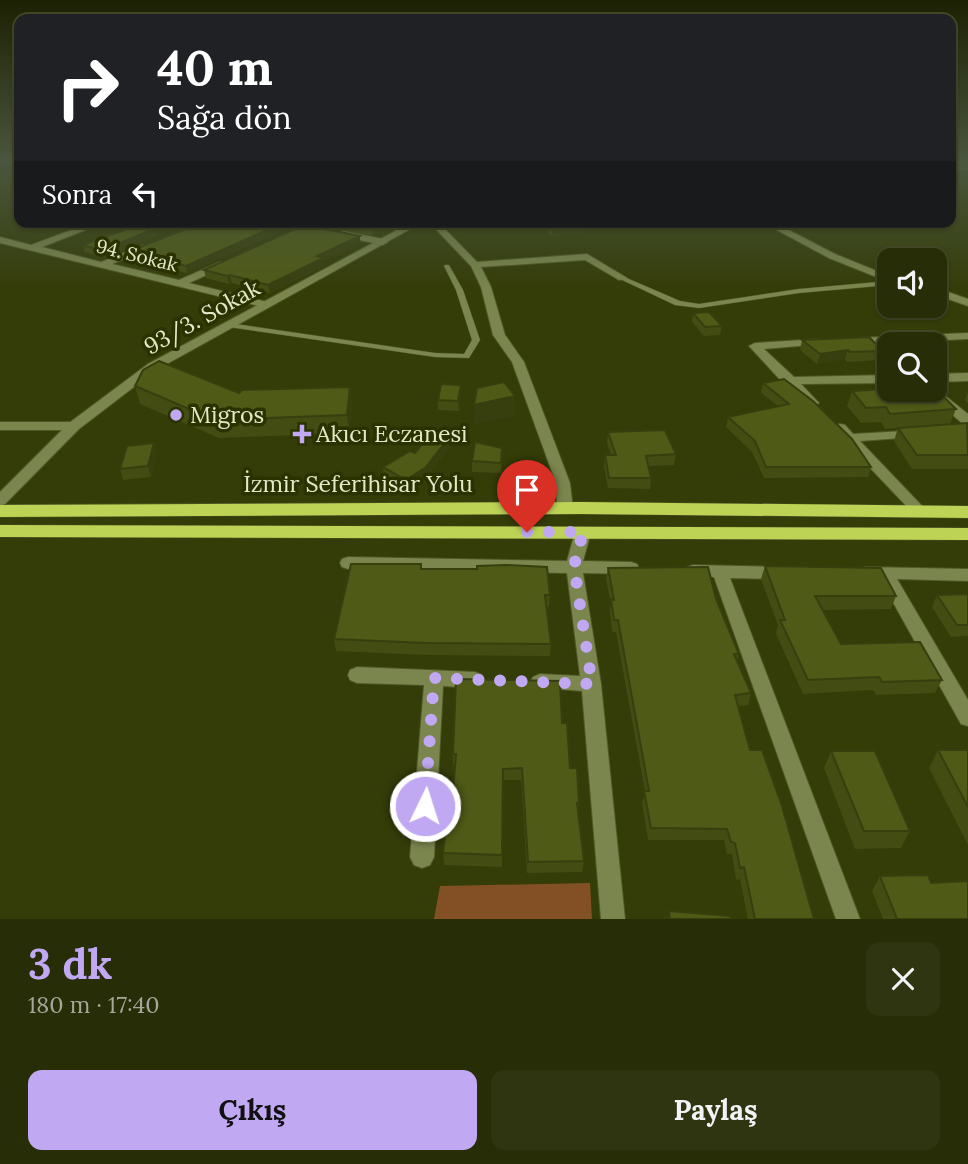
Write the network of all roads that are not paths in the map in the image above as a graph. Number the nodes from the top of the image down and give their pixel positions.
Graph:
1 (85, 228) edge
2 (192, 228) edge
3 (301, 228) edge
4 (395, 228) edge
5 (439, 228) edge
6 (778, 228) edge
7 (330, 232) edge
8 (179, 233) edge
9 (278, 239) edge
10 (0, 240) edge
11 (383, 242) junction
12 (153, 244) edge
13 (32, 247) junction
14 (229, 261) edge
15 (102, 265) junction
16 (475, 265) junction
17 (447, 266) dead end
18 (877, 276) edge
19 (622, 278) joint
20 (877, 282) edge
21 (179, 284) junction
22 (947, 295) edge
23 (968, 303) edge
24 (267, 305) junction
25 (229, 325) junction
26 (968, 336) edge
27 (870, 341) junction
28 (877, 347) edge
29 (968, 377) edge
30 (947, 378) edge
31 (877, 379) edge
32 (788, 381) junction
33 (945, 402) edge
34 (968, 421) edge
35 (0, 426) edge
36 (74, 426) junction
37 (929, 432) edge
38 (851, 438) junction
39 (0, 501) edge
40 (565, 509) junction
41 (0, 511) edge
42 (919, 511) junction
43 (968, 512) edge
44 (0, 531) edge
45 (583, 532) junction
46 (968, 534) edge
47 (348, 563) edge
48 (574, 566) junction
49 (653, 569) edge
50 (680, 571) edge
51 (720, 572) junction
52 (802, 573) edge
53 (843, 573) edge
54 (885, 573) junction
55 (968, 575) edge
56 (358, 675) dead end
57 (434, 678) junction
58 (499, 680) edge
59 (526, 681) edge
60 (592, 684) junction
61 (968, 718) edge
62 (422, 857) dead end
63 (613, 919) edge
64 (848, 919) edge

1 - 13 street
2 - 8 street
3 - 9 street
4 - 11 street, 93/3. Sokak
5 - 16 street
6 - 18 street
7 - 11 street
10 - 13 street, 94. Sokak
11 - 24 street, 93/3. Sokak
12 - 15 street
13 - 15 street, 94. Sokak
14 - 21 street
15 - 21 street, 94. Sokak
16 - 19 street
16 - 40 street
17 - 25 lane
19 - 20 lane
21 - 24 street, 94. Sokak
22 - 23 street
24 - 25 street, 93/3. Sokak
25 - 36 street, 93/3. Sokak
26 - 27 street
27 - 28 street
27 - 32 street
29 - 30 street
31 - 32 street
32 - 38 street
33 - 34 street
35 - 36 street
36 - 39 street, 93/3. Sokak
37 - 38 street
38 - 42 street
40 - 41 main road, İzmir Seferihisar Yolu
40 - 42 main road, İzmir Seferihisar Yolu
42 - 43 main road, İzmir Seferihisar Yolu
44 - 45 main road, İzmir Seferihisar Yolu
45 - 46 main road, İzmir Seferihisar Yolu
45 - 48 street
47 - 48 street
48 - 49 street
48 - 60 street
50 - 51 street
51 - 52 street
51 - 64 street
53 - 54 street
54 - 55 street
54 - 61 street
56 - 57 street
57 - 58 street
57 - 62 street
59 - 60 street
60 - 63 street

